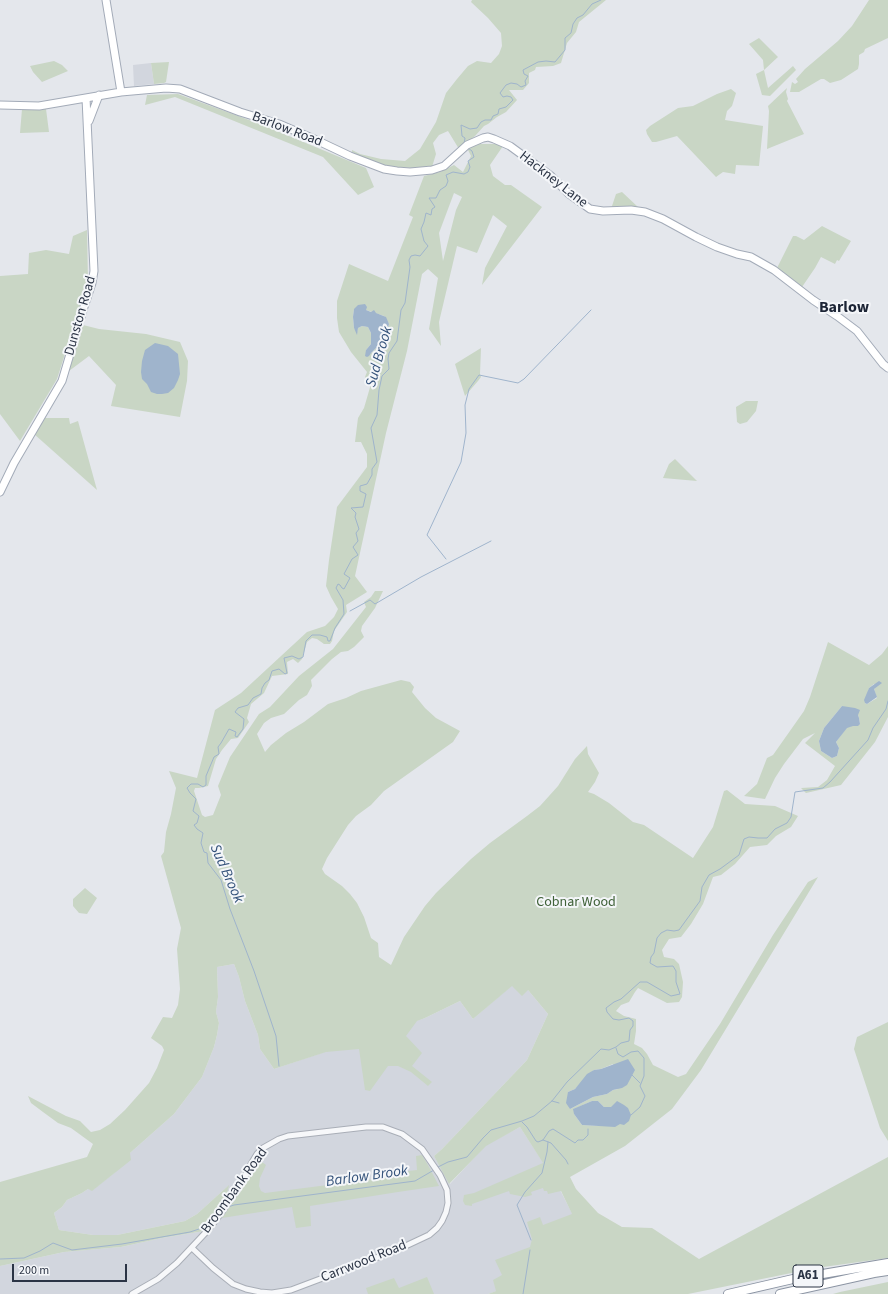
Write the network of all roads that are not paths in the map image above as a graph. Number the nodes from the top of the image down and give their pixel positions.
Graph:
1 (106, 0) edge
2 (121, 92) junction
3 (99, 96) junction
4 (86, 98) junction
5 (0, 105) edge
6 (88, 123) junction
7 (451, 161) joint
8 (888, 368) edge
9 (0, 492) edge
10 (447, 1190) joint
11 (192, 1248) junction
12 (888, 1263) edge
13 (888, 1271) edge
14 (132, 1294) edge
15 (728, 1294) edge
16 (780, 1294) edge

1 - 2 main road
2 - 3 main road, Barlow Road
2 - 7 main road, Barlow Road
3 - 4 main road, Barlow Road
3 - 6 main road, Dunston Road
4 - 5 main road, Barlow Road
4 - 6 main road, Dunston Road
6 - 9 main road, Dunston Road
7 - 8 main road, Hackney Lane
10 - 11 street, Carrwood Road
10 - 11 street, Broombank Road
11 - 14 street, Broombank Road
12 - 15 highway, A61
13 - 16 highway, A61

